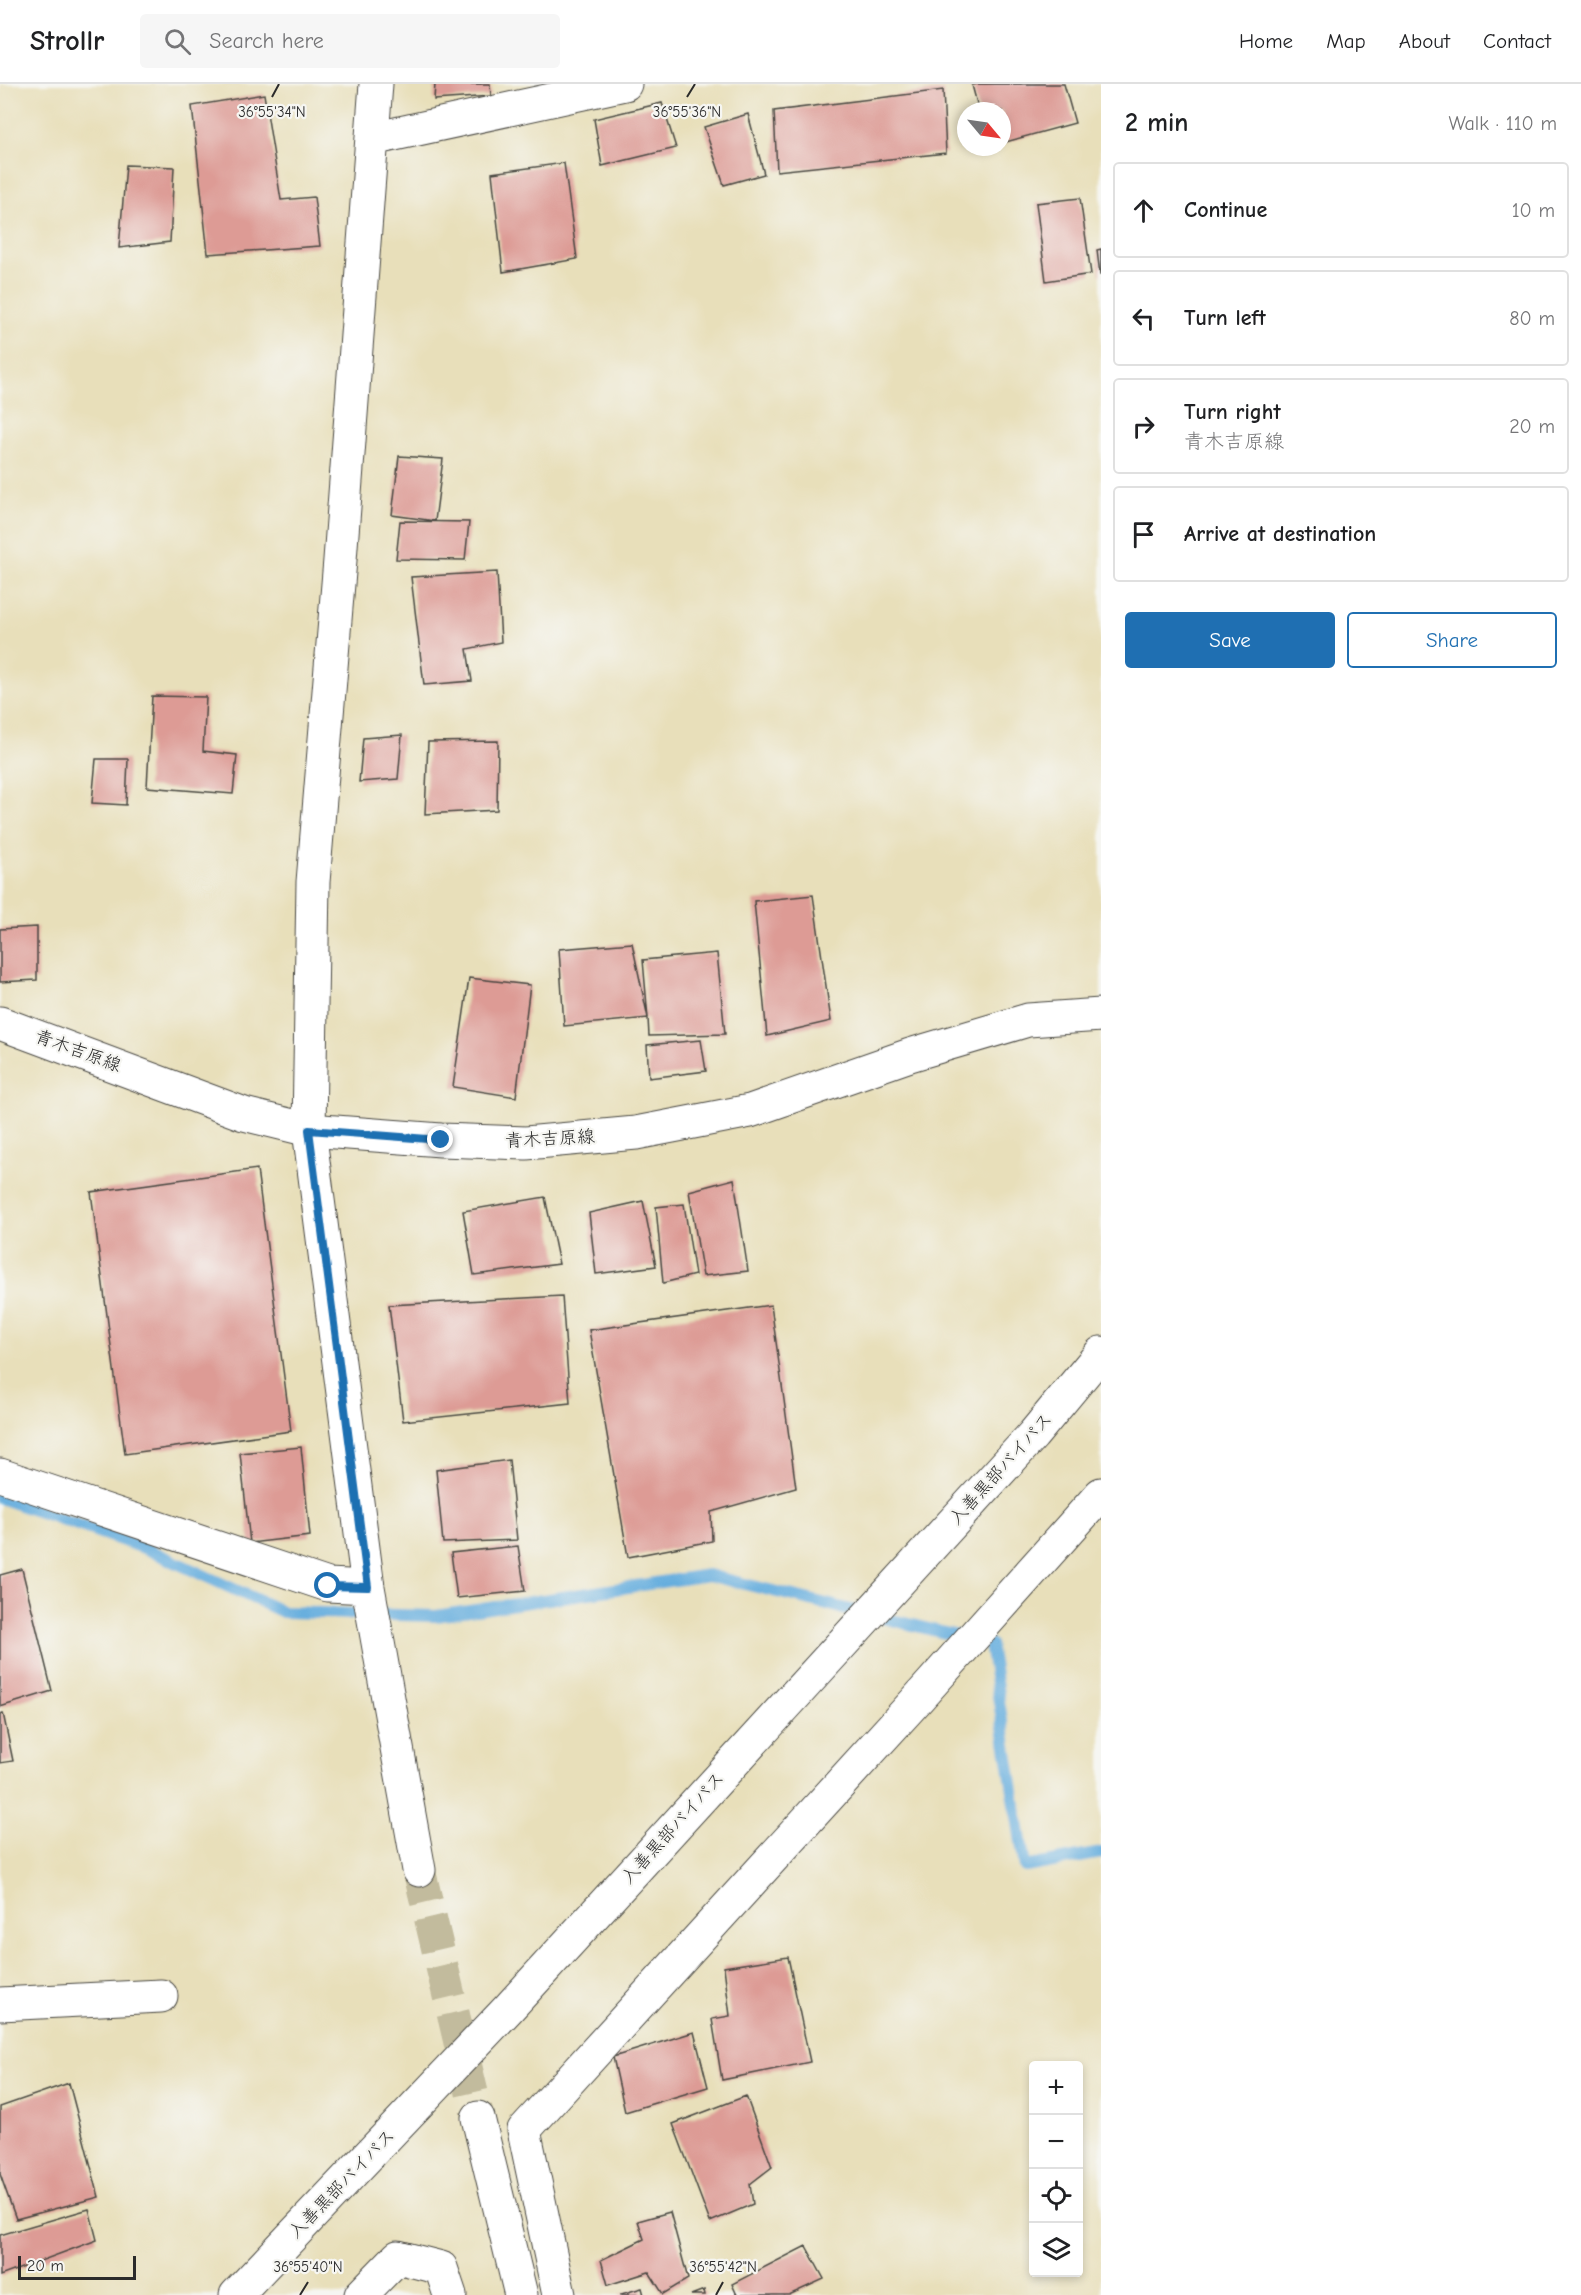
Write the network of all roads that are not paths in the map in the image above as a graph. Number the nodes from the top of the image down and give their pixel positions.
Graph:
1 (376, 84) edge
2 (625, 84) edge
3 (372, 139) junction
4 (1101, 1015) edge
5 (0, 1023) edge
6 (309, 1130) junction
7 (1101, 1353) edge
8 (0, 1475) edge
9 (1101, 1494) edge
10 (368, 1587) junction
11 (419, 1870) tunnel mouth
12 (161, 1996) dead end
13 (0, 2004) edge
14 (478, 2118) tunnel mouth
15 (236, 2295) edge
16 (361, 2295) edge
17 (450, 2295) edge
18 (521, 2295) edge
19 (559, 2295) edge

1 - 3 main road
2 - 3 main road
3 - 6 main road
4 - 6 main road, 青木吉原線
5 - 6 main road, 青木吉原線
6 - 10 main road
7 - 15 main road, 入善黒部バイパス
8 - 10 main road
9 - 19 main road
10 - 11 main road
12 - 13 main road
14 - 18 main road
16 - 17 main road

